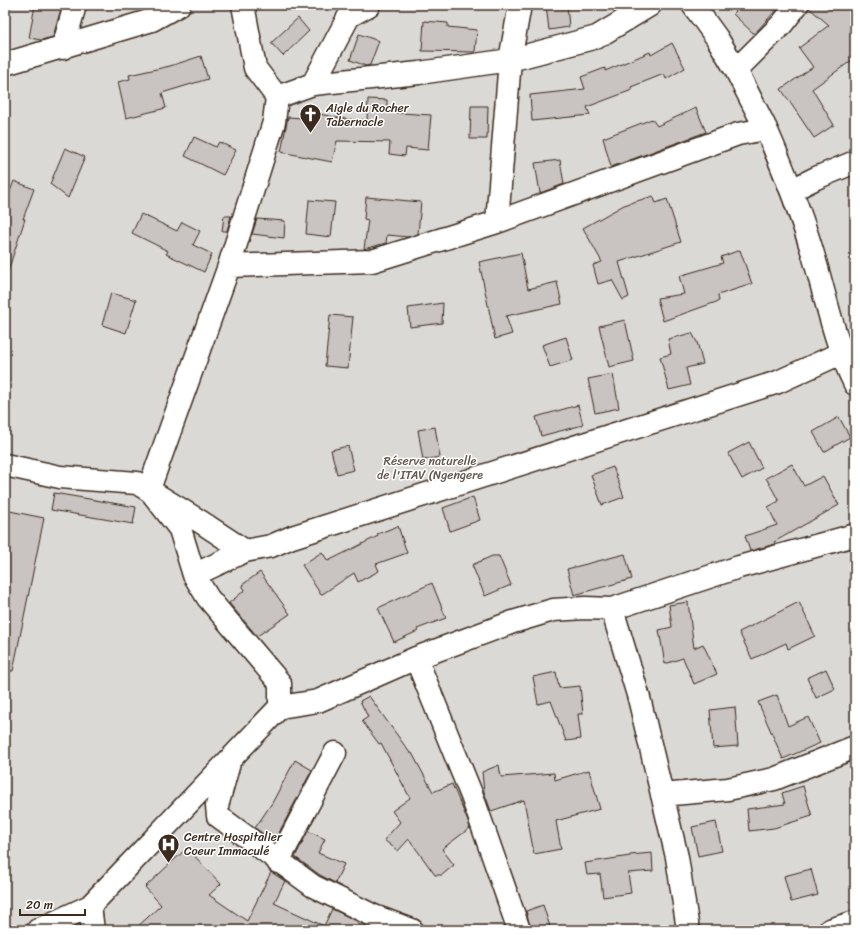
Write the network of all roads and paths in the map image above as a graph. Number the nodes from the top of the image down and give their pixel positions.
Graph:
1 (75, 5) edge
2 (179, 5) edge
3 (244, 5) edge
4 (369, 5) edge
5 (520, 5) edge
6 (650, 5) edge
7 (693, 5) edge
8 (797, 5) edge
9 (63, 48) junction
10 (510, 60) junction
11 (5, 64) edge
12 (736, 70) junction
13 (313, 84) junction
14 (277, 97) junction
15 (766, 129) junction
16 (855, 162) edge
17 (792, 190) junction
18 (496, 222) junction
19 (229, 266) junction
20 (847, 357) edge
21 (855, 384) edge
22 (5, 465) edge
23 (149, 489) junction
24 (855, 535) edge
25 (245, 551) junction
26 (194, 575) junction
27 (612, 609) junction
28 (416, 658) junction
29 (280, 707) junction
30 (855, 747) edge
31 (335, 753) dead end
32 (231, 756) junction
33 (662, 795) junction
34 (278, 862) junction
35 (90, 906) junction
36 (855, 922) edge
37 (38, 930) edge
38 (94, 930) edge
39 (412, 930) edge
40 (519, 930) edge
41 (688, 930) edge
42 (830, 930) edge

1 - 9 street
2 - 9 street
3 - 14 street
4 - 13 street
5 - 10 street
6 - 10 street
7 - 12 street
8 - 12 street
9 - 11 street
10 - 13 street
10 - 18 street
12 - 15 street
13 - 14 street
14 - 19 street
15 - 17 street
15 - 18 street
16 - 17 street
17 - 20 street
18 - 19 street
19 - 23 street
20 - 21 street
20 - 25 street
22 - 23 street
23 - 25 street
23 - 26 street
24 - 27 street
25 - 26 street
26 - 29 street
27 - 28 street
27 - 33 street
28 - 29 street
28 - 40 street
29 - 32 street
30 - 33 street
31 - 34 street
32 - 34 street
32 - 35 street
33 - 41 street
34 - 39 street
35 - 37 street
35 - 38 street
36 - 42 street

